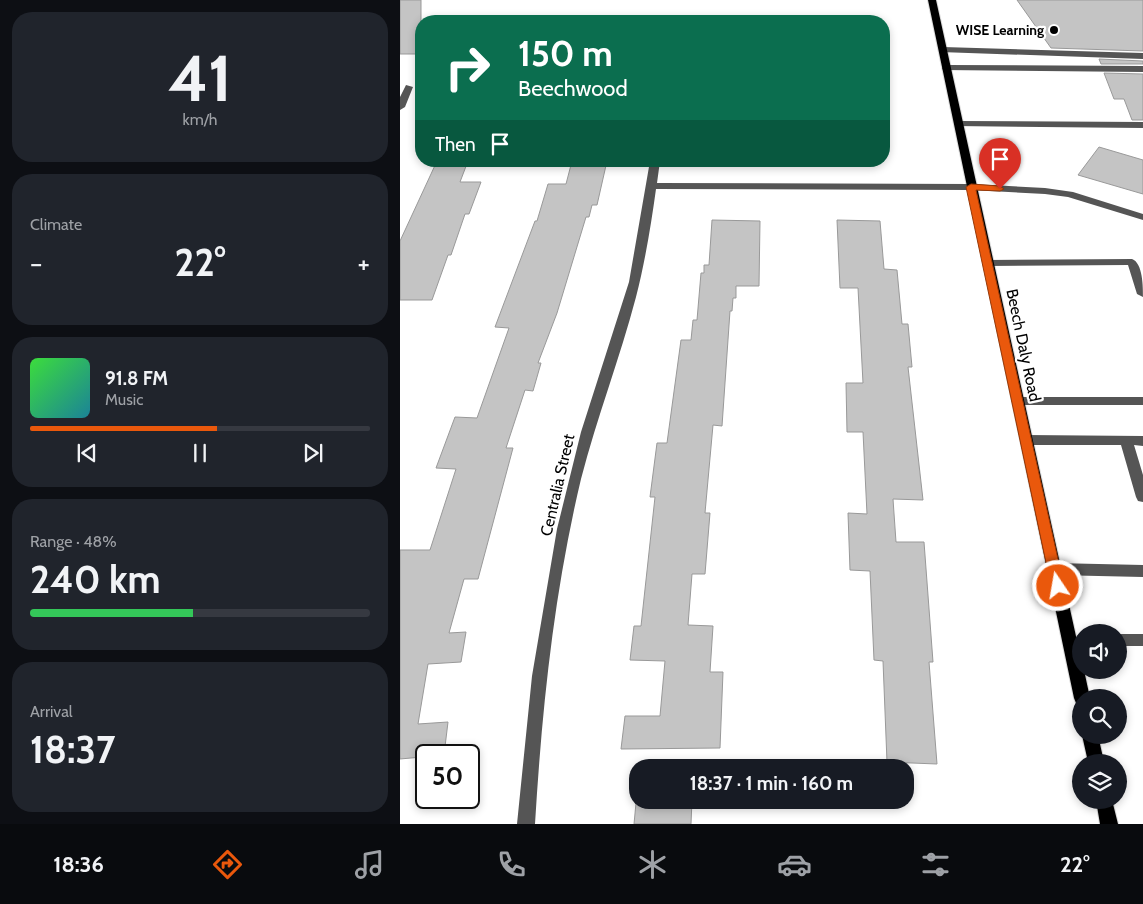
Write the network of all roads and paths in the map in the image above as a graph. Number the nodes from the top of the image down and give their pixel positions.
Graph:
1 (932, 0) edge
2 (943, 50) junction
3 (1143, 56) edge
4 (946, 68) junction
5 (1143, 69) edge
6 (405, 87) edge
7 (400, 108) edge
8 (958, 124) junction
9 (1143, 125) edge
10 (654, 167) edge
11 (651, 186) junction
12 (971, 187) junction
13 (1143, 217) edge
14 (1137, 262) edge
15 (987, 263) junction
16 (1143, 294) edge
17 (1017, 401) junction
18 (1143, 401) edge
19 (1026, 440) junction
20 (1126, 441) junction
21 (1143, 442) edge
22 (1143, 497) edge
23 (1054, 569) junction
24 (1143, 571) edge
25 (1072, 629) edge
26 (1127, 640) edge
27 (1143, 640) edge
28 (1106, 809) edge
29 (526, 824) edge
30 (1109, 824) edge

1 - 2 main road, Beech Daly Road
2 - 3 street
2 - 4 main road, Beech Daly Road
4 - 5 street
4 - 8 main road, Beech Daly Road
6 - 7 street
8 - 9 street
8 - 12 main road, Beech Daly Road
10 - 11 street, Centralia Street
11 - 12 street
11 - 29 street, Centralia Street
12 - 13 street
12 - 15 main road, Beech Daly Road
14 - 15 street
14 - 16 street
15 - 17 main road, Beech Daly Road
17 - 18 street
17 - 19 main road, Beech Daly Road
19 - 20 street
19 - 23 main road, Beech Daly Road
20 - 21 street
20 - 22 street
23 - 24 street
23 - 25 main road, Beech Daly Road
26 - 27 street
28 - 30 main road

